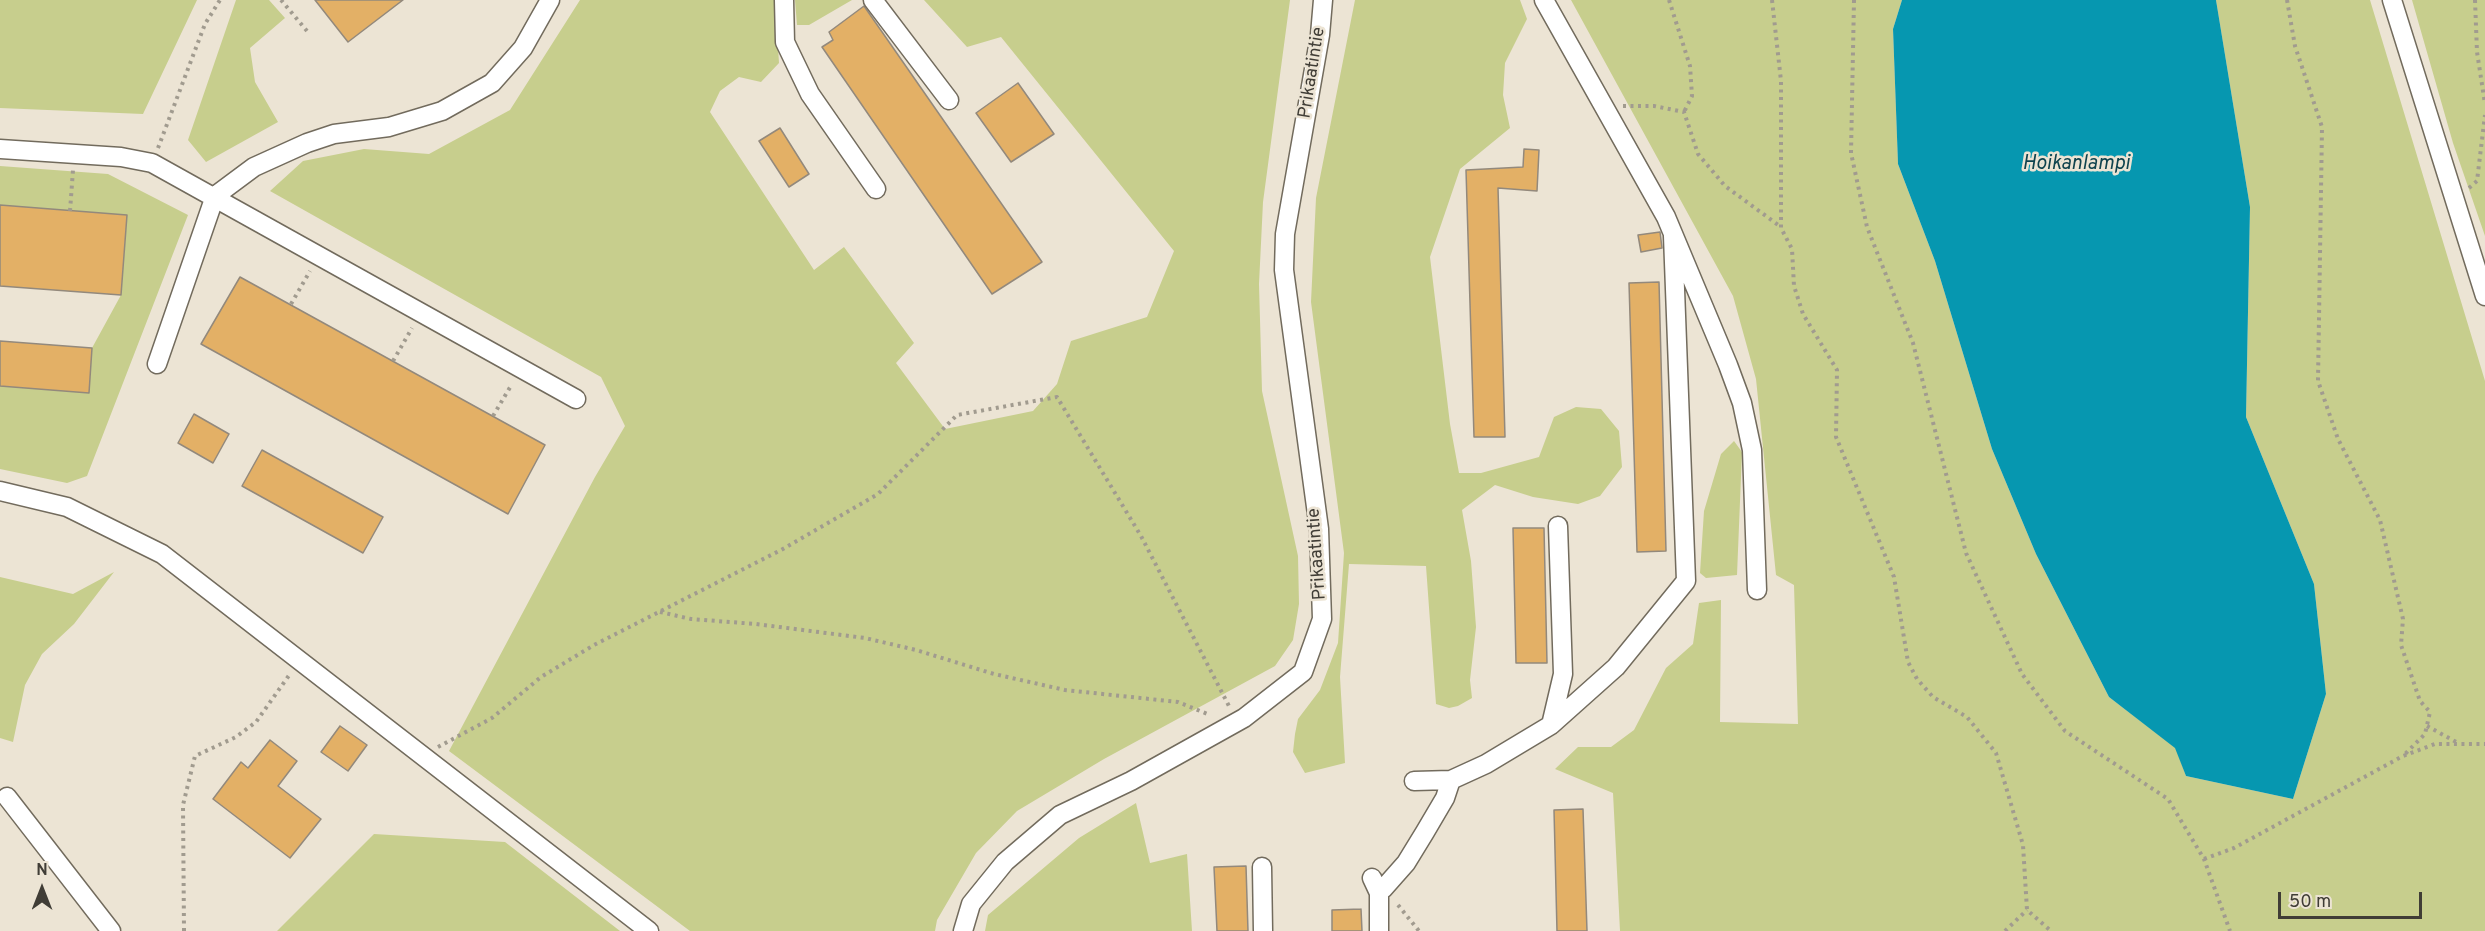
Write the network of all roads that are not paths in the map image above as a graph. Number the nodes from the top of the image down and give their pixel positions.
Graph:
1 (550, 0) edge
2 (784, 0) edge
3 (873, 0) edge
4 (1323, 0) edge
5 (1544, 0) edge
6 (2392, 0) edge
7 (949, 100) dead end
8 (0, 149) edge
9 (876, 189) dead end
10 (215, 196) junction
11 (1673, 236) junction
12 (2485, 296) edge
13 (157, 364) dead end
14 (576, 399) dead end
15 (0, 491) edge
16 (1558, 526) dead end
17 (1757, 590) dead end
18 (1551, 725) junction
19 (1451, 780) junction
20 (1414, 781) dead end
21 (7, 797) dead end
22 (1262, 867) dead end
23 (111, 931) edge
24 (649, 931) edge
25 (963, 931) edge
26 (1263, 931) edge
27 (1379, 931) edge

1 - 10 street
2 - 9 street
3 - 7 street
4 - 25 street, Prikaatintie
5 - 11 street
6 - 12 street
8 - 10 street
10 - 13 street
10 - 14 street
11 - 17 street
11 - 18 street
15 - 24 street
16 - 18 street
18 - 19 street
19 - 20 street
19 - 27 street
21 - 23 street
22 - 26 street

